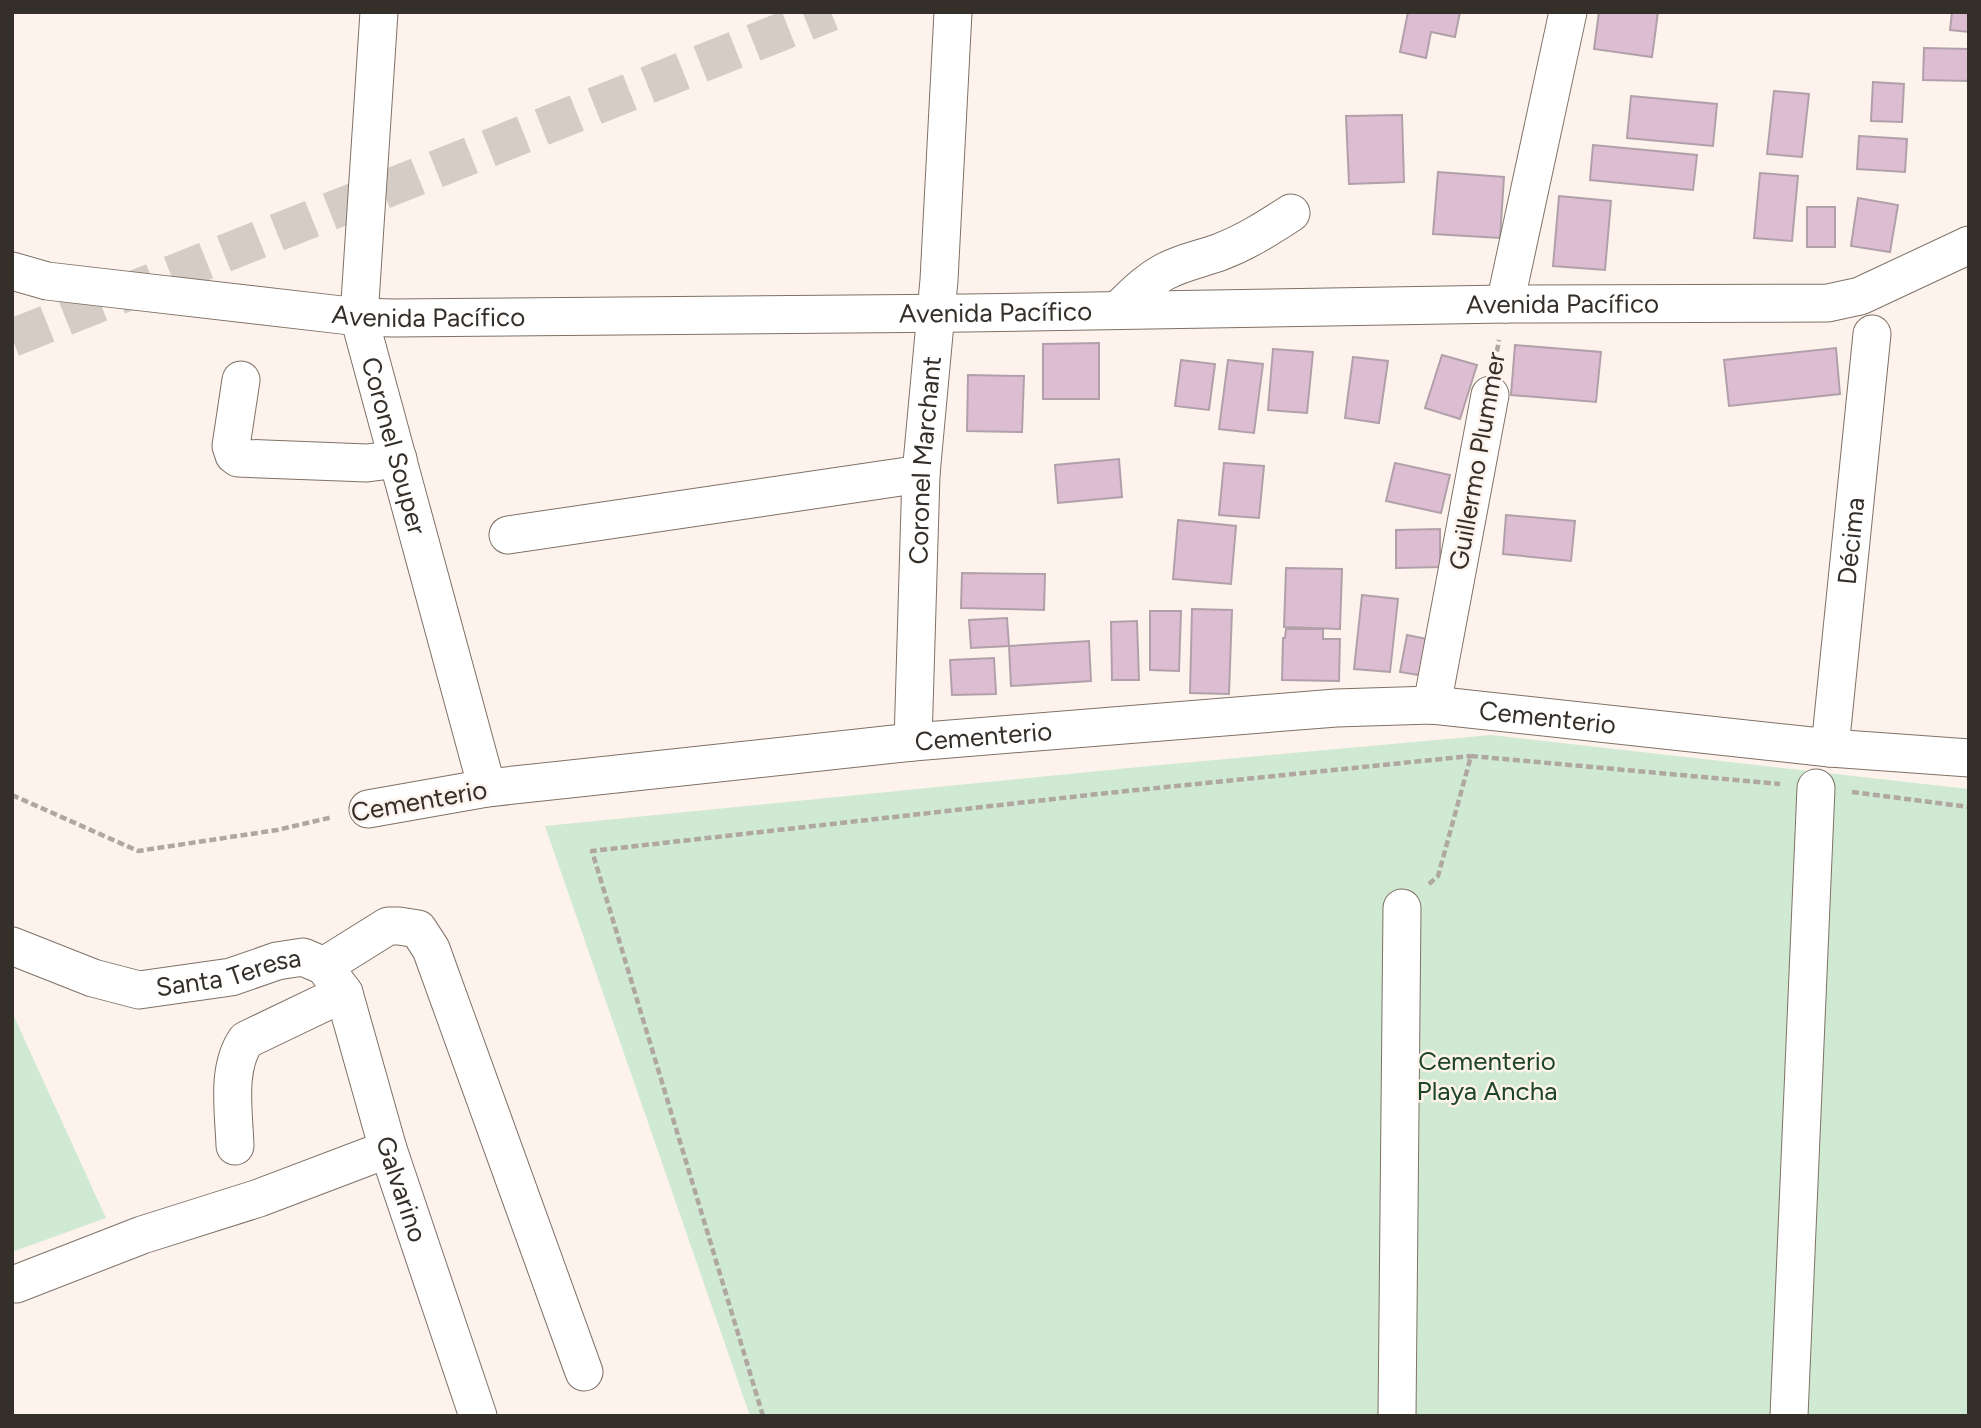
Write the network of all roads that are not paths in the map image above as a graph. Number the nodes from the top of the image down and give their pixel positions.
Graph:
1 (379, 12) edge
2 (953, 12) edge
3 (1568, 12) edge
4 (1291, 213) dead end
5 (1969, 245) edge
6 (12, 271) edge
7 (1504, 304) junction
8 (1118, 310) junction
9 (936, 313) junction
10 (359, 317) junction
11 (1872, 334) dead end
12 (241, 380) dead end
13 (1490, 395) road end
14 (398, 459) junction
15 (922, 474) junction
16 (508, 535) dead end
17 (1432, 705) junction
18 (913, 742) junction
19 (1830, 748) junction
20 (1969, 758) edge
21 (487, 788) junction
22 (1816, 788) road end
23 (368, 809) road end
24 (1402, 908) road end
25 (12, 946) edge
26 (334, 979) junction
27 (235, 1146) dead end
28 (388, 1149) junction
29 (16, 1284) dead end
30 (584, 1372) dead end
31 (478, 1416) edge
32 (1398, 1416) edge
33 (1789, 1416) edge

1 - 10 street, Coronel Souper
2 - 9 street, Coronel Marchant
3 - 7 street
4 - 8 street
5 - 7 street, Avenida Pacífico
6 - 10 street, Avenida Pacífico
7 - 8 street, Avenida Pacífico
8 - 9 street, Avenida Pacífico
9 - 10 street, Avenida Pacífico
9 - 15 street, Coronel Marchant
10 - 14 street, Coronel Souper
11 - 19 street, Décima
12 - 14 street
13 - 17 street, Guillermo Plummer
14 - 21 street, Coronel Souper
15 - 16 street
15 - 18 street, Coronel Marchant
17 - 18 street, Cementerio
17 - 19 street, Cementerio
18 - 21 street, Cementerio
19 - 20 street, Cementerio
21 - 23 street, Cementerio
22 - 33 street
24 - 32 street
25 - 26 street, Santa Teresa
26 - 27 street
26 - 28 street, Galvarino
26 - 30 street
28 - 29 street
28 - 31 street, Galvarino

